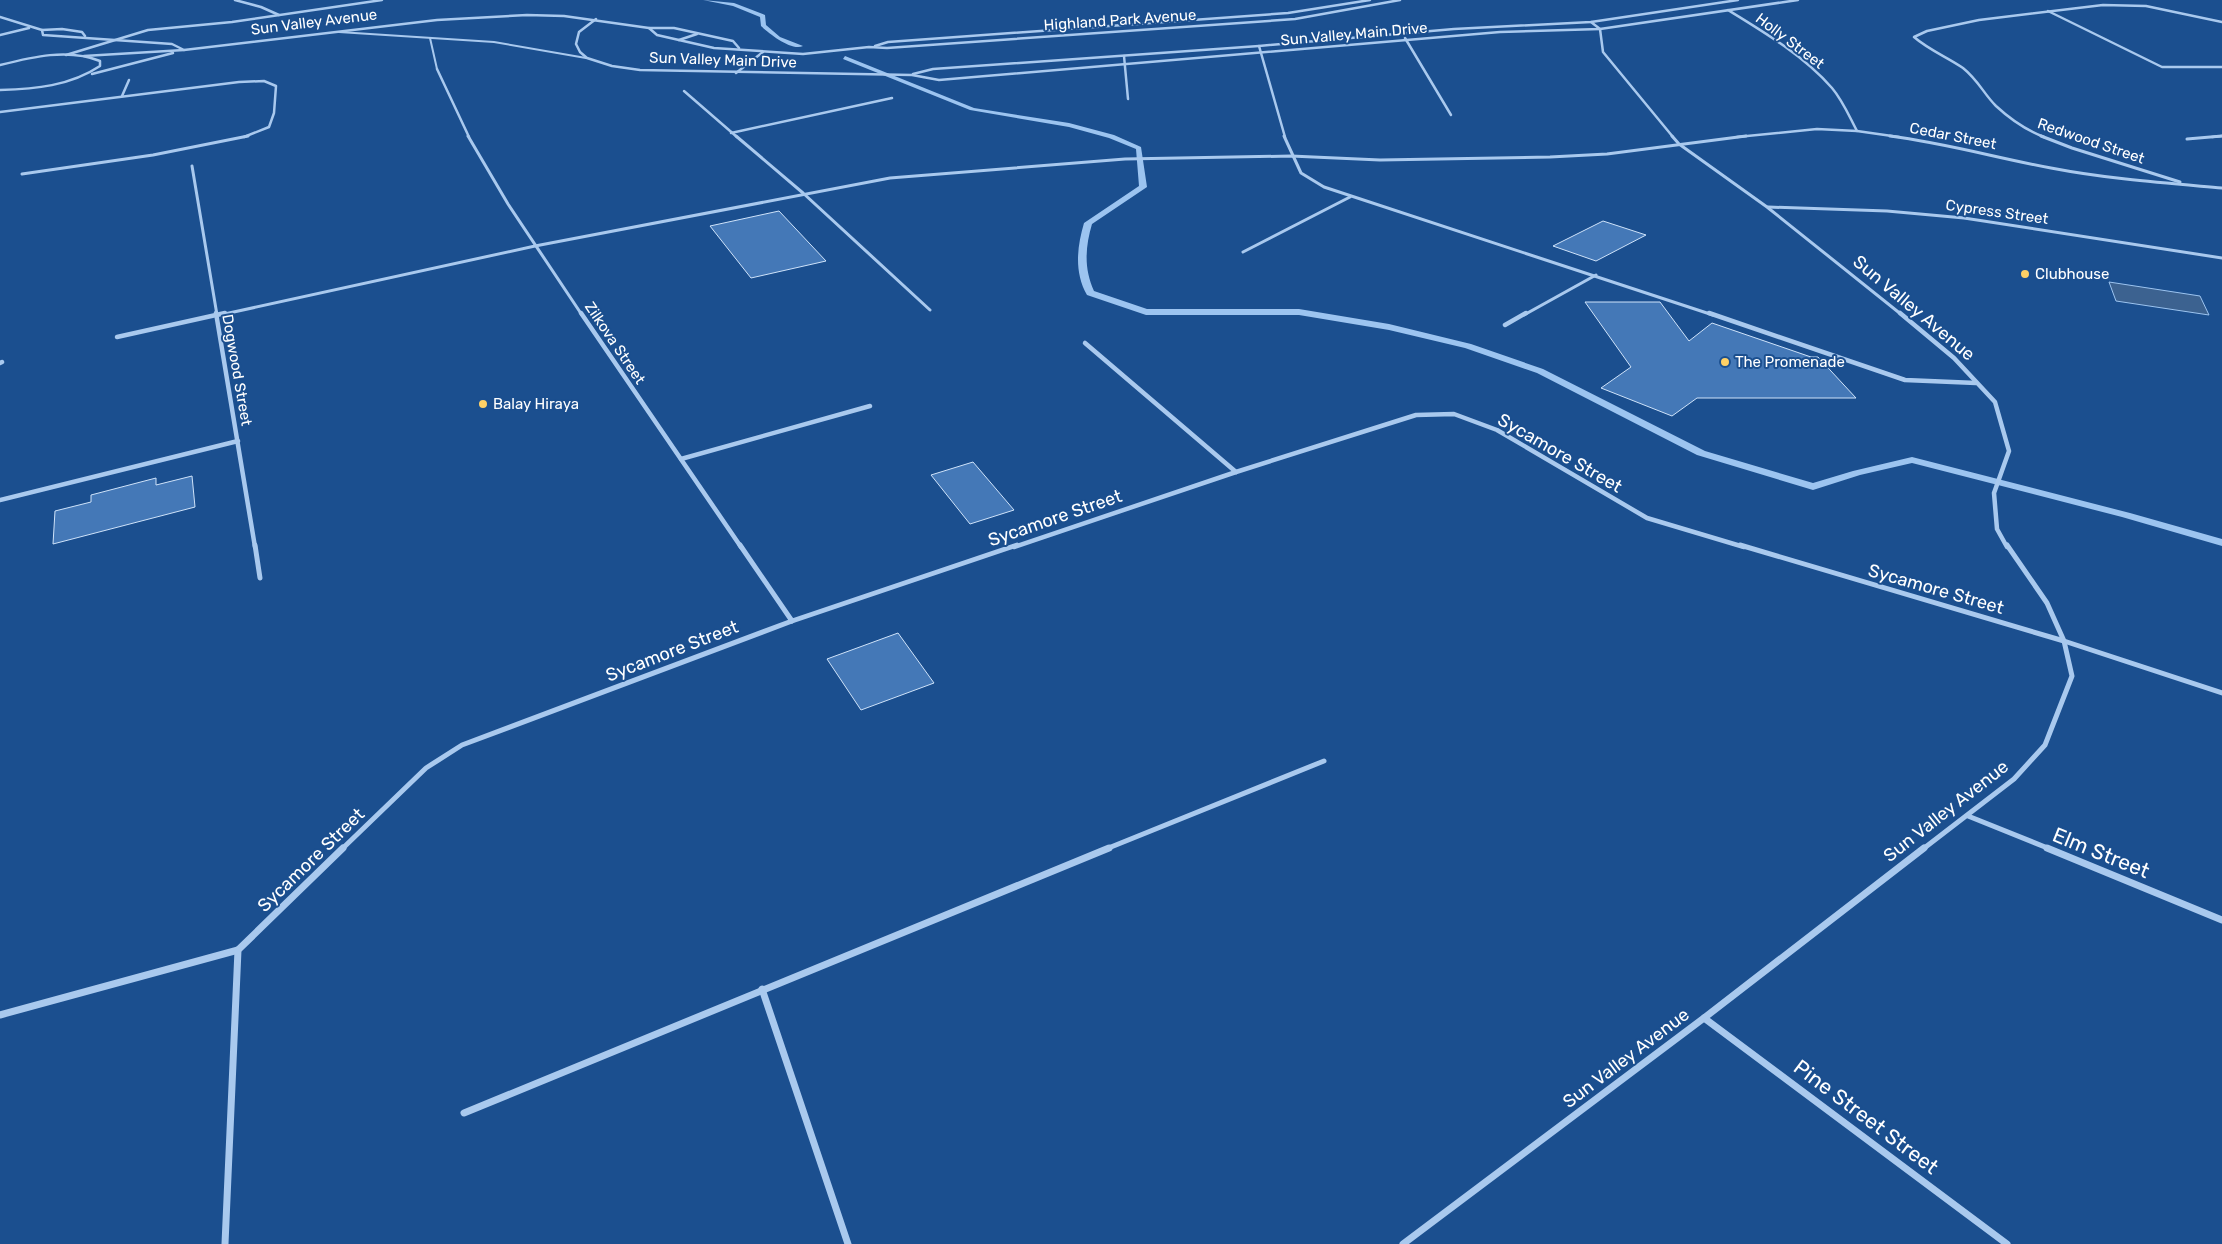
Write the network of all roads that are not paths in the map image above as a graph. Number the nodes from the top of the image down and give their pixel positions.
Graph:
1 (234, 0) edge
2 (382, 0) edge
3 (1370, 0) edge
4 (1400, 0) edge
5 (1738, 0) edge
6 (1798, 0) edge
7 (1717, 3) junction
8 (1727, 9) junction
9 (2048, 11) junction
10 (280, 16) junction
11 (0, 17) edge
12 (596, 19) junction
13 (1591, 22) junction
14 (2222, 22) edge
15 (30, 28) junction
16 (649, 28) junction
17 (1600, 28) junction
18 (42, 30) junction
19 (334, 32) junction
20 (698, 34) junction
21 (1401, 34) junction
22 (0, 35) edge
23 (85, 36) junction
24 (430, 38) junction
25 (115, 39) junction
26 (678, 40) junction
27 (1407, 40) junction
28 (1259, 46) junction
29 (869, 47) junction
30 (739, 48) junction
31 (184, 50) junction
32 (763, 52) junction
33 (1261, 53) junction
34 (66, 55) junction
35 (84, 56) junction
36 (1124, 56) junction
37 (586, 58) junction
38 (1125, 64) junction
39 (0, 65) edge
40 (2222, 67) edge
41 (437, 69) joint
42 (736, 73) junction
43 (912, 75) junction
44 (82, 76) junction
45 (129, 80) dead end
46 (0, 90) edge
47 (684, 91) dead end
48 (122, 96) junction
49 (892, 98) dead end
50 (1128, 100) dead end
51 (0, 112) edge
52 (1451, 115) dead end
53 (1857, 131) junction
54 (731, 133) junction
55 (2222, 136) edge
56 (2187, 138) dead end
57 (1679, 144) junction
58 (1291, 156) junction
59 (192, 166) dead end
60 (22, 174) dead end
61 (2189, 185) junction
62 (2222, 188) edge
63 (803, 193) junction
64 (1350, 197) junction
65 (1767, 207) junction
66 (535, 246) junction
67 (1243, 252) dead end
68 (2222, 258) edge
69 (1596, 275) junction
70 (930, 310) dead end
71 (216, 315) junction
72 (1505, 325) dead end
73 (117, 337) dead end
74 (1085, 343) dead end
75 (1976, 382) junction
76 (870, 406) dead end
77 (238, 441) junction
78 (681, 459) junction
79 (1236, 472) junction
80 (0, 500) edge
81 (260, 578) dead end
82 (792, 621) junction
83 (2064, 641) junction
84 (2222, 693) edge
85 (1324, 761) dead end
86 (1968, 816) junction
87 (2222, 920) edge
88 (238, 950) junction
89 (762, 989) junction
90 (0, 1016) edge
91 (1704, 1018) junction
92 (464, 1113) dead end
93 (225, 1244) edge
94 (848, 1244) edge
95 (1404, 1244) edge
96 (2007, 1244) edge

1 - 10 street
2 - 10 street
3 - 29 street, Highland Park Avenue
4 - 29 street, Highland Park Avenue
5 - 7 street, Sun Valley Main Drive
6 - 8 street, Sun Valley Main Drive
7 - 8 street, Holly Street
7 - 13 street, Sun Valley Main Drive
8 - 17 street, Sun Valley Main Drive
8 - 53 street, Holly Street
9 - 14 street, Redwood Street
9 - 40 street
9 - 61 street, Redwood Street
10 - 25 street
11 - 15 street
12 - 16 street, Highland Park Avenue
12 - 19 street, Sun Valley Avenue
12 - 37 street
13 - 17 street
13 - 21 street, Sun Valley Main Drive
15 - 18 street
15 - 22 street
16 - 20 street, Highland Park Avenue
16 - 26 street, Highland Park Avenue
17 - 27 street, Sun Valley Main Drive
17 - 57 street, Sun Valley Avenue
18 - 23 street
18 - 23 street
19 - 24 lane
19 - 31 street, Sun Valley Avenue
20 - 26 street
20 - 30 street, Highland Park Avenue
21 - 27 street
21 - 28 street, Sun Valley Main Drive
23 - 25 street
24 - 37 lane
24 - 41 lane
25 - 31 street
25 - 34 street
26 - 30 street, Highland Park Avenue
27 - 33 street, Sun Valley Main Drive
27 - 52 street
28 - 33 street
28 - 36 street, Sun Valley Main Drive
29 - 32 street, Highland Park Avenue
30 - 32 street, Highland Park Avenue
31 - 35 street, Sun Valley Avenue
31 - 44 street, Sun Valley Avenue
32 - 42 street
33 - 38 street, Sun Valley Main Drive
33 - 58 street
34 - 35 street, Sun Valley Avenue
34 - 39 street
35 - 44 street
36 - 38 street
36 - 43 street, Sun Valley Main Drive
37 - 42 street, Sun Valley Main Drive
38 - 43 street, Sun Valley Main Drive
38 - 50 street
41 - 66 street, Zilkova Street
42 - 43 street, Sun Valley Main Drive
44 - 46 street, Sun Valley Avenue
45 - 48 street
47 - 54 street
48 - 51 street
48 - 60 street
49 - 54 street
53 - 57 street, Cedar Street
53 - 61 street, Cedar Street
54 - 63 street
55 - 56 street
57 - 58 street, Cedar Street
57 - 65 street, Sun Valley Avenue
58 - 63 street, Cedar Street
58 - 64 street
59 - 71 street, Dogwood Street
61 - 62 street, Cedar Street
63 - 66 street, Cedar Street
63 - 70 street
64 - 67 street
64 - 69 street
65 - 68 street, Cypress Street
65 - 75 street, Sun Valley Avenue
66 - 71 street, Cedar Street
66 - 78 street, Zilkova Street
69 - 72 street
69 - 75 street
71 - 73 street, Cedar Street
71 - 77 street, Dogwood Street
74 - 79 street
75 - 83 street, Sun Valley Avenue
76 - 78 street
77 - 80 street
77 - 81 street, Dogwood Street
78 - 82 street, Zilkova Street
79 - 82 street, Sycamore Street
79 - 83 street, Sycamore Street
82 - 88 street, Sycamore Street
83 - 84 street, Sycamore Street
83 - 86 street, Sun Valley Avenue
85 - 89 street
86 - 87 street, Elm Street
86 - 91 street, Sun Valley Avenue
88 - 90 street
88 - 93 street
89 - 92 street
89 - 94 street
91 - 95 street, Sun Valley Avenue
91 - 96 street, Pine Street Street

